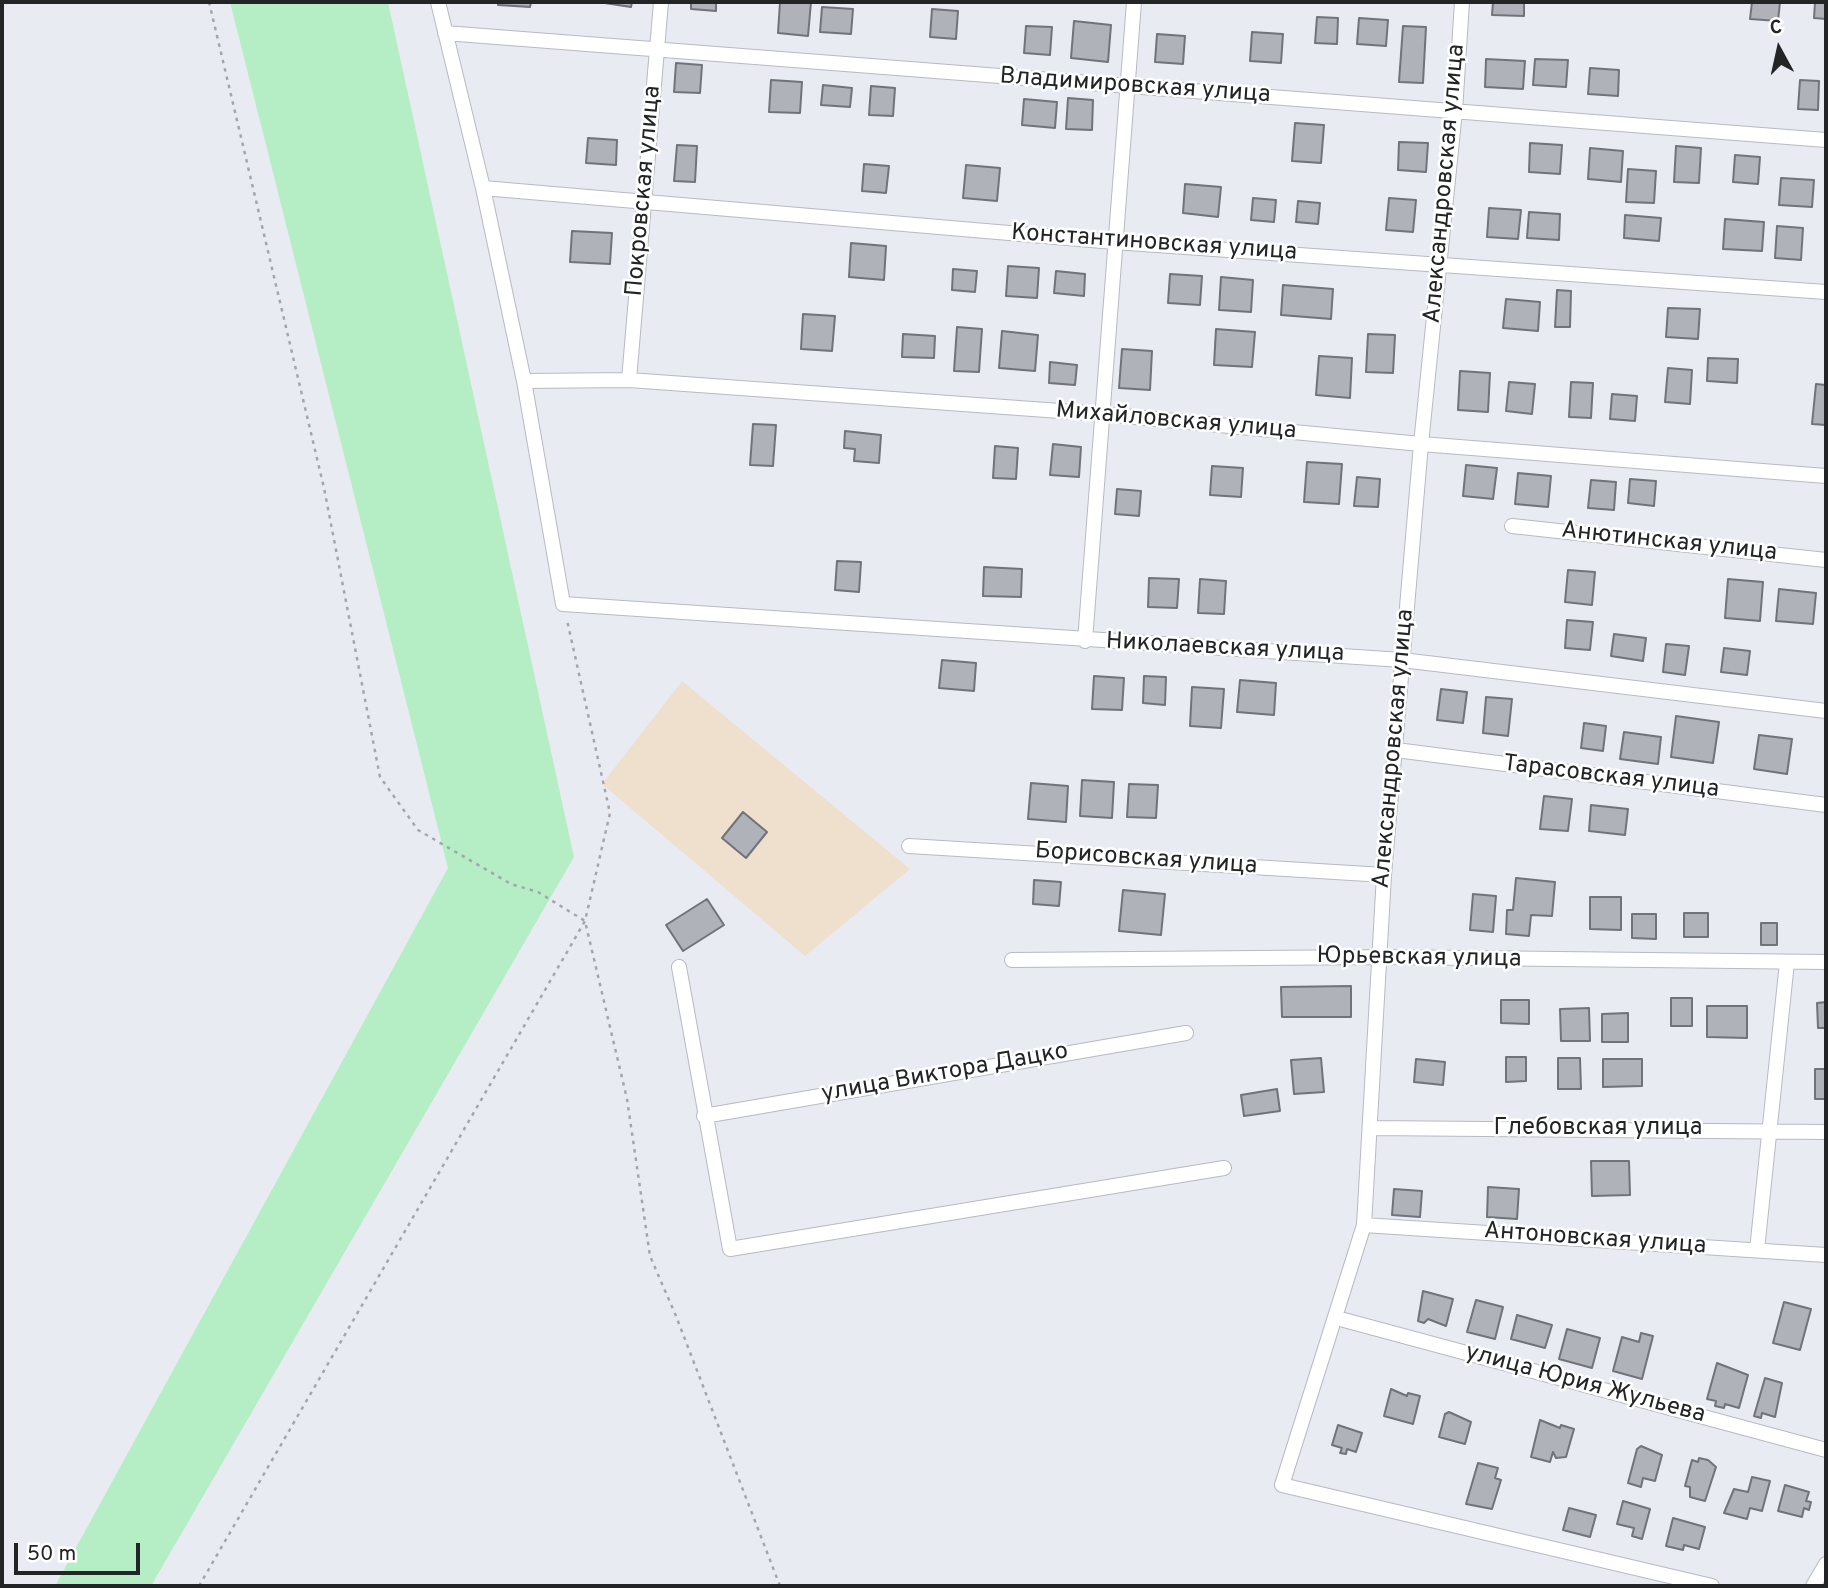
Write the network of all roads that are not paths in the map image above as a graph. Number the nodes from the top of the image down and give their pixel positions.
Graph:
1 (438, 2) edge
2 (661, 2) edge
3 (1134, 2) edge
4 (1462, 2) edge
5 (445, 33) junction
6 (657, 51) junction
7 (1127, 86) junction
8 (1455, 111) junction
9 (1826, 141) edge
10 (483, 188) junction
11 (646, 201) junction
12 (1114, 242) junction
13 (1440, 265) junction
14 (1826, 292) edge
15 (629, 380) junction
16 (524, 381) junction
17 (1102, 414) junction
18 (1421, 444) junction
19 (1826, 476) edge
20 (1512, 526) dead end
21 (1826, 560) edge
22 (1085, 641) junction
23 (1402, 660) junction
24 (1826, 711) edge
25 (1396, 750) junction
26 (1826, 805) edge
27 (909, 846) dead end
28 (1384, 875) junction
29 (1380, 957) junction
30 (1012, 960) dead end
31 (1787, 962) junction
32 (1826, 962) edge
33 (679, 967) dead end
34 (1186, 1032) dead end
35 (704, 1116) junction
36 (1370, 1128) junction
37 (1770, 1130) junction
38 (1826, 1132) edge
39 (1224, 1168) dead end
40 (1364, 1225) junction
41 (1757, 1250) junction
42 (1826, 1255) edge
43 (1344, 1321) dead end
44 (1826, 1450) edge
45 (1826, 1564) edge
46 (1712, 1586) edge
47 (1813, 1586) edge

1 - 5 street
2 - 6 street, Покровская улица
3 - 7 street
4 - 8 street, Александровская улица
5 - 6 street, Владимировская улица
5 - 10 street
6 - 7 street, Владимировская улица
6 - 11 street, Покровская улица
7 - 8 street, Владимировская улица
7 - 12 street
8 - 9 street, Владимировская улица
8 - 13 street, Александровская улица
10 - 11 street, Константиновская улица
10 - 16 street
11 - 12 street, Константиновская улица
11 - 15 street, Покровская улица
12 - 13 street, Константиновская улица
12 - 17 street
13 - 14 street, Константиновская улица
13 - 18 street, Александровская улица
15 - 16 street, Михайловская улица
15 - 17 street, Михайловская улица
16 - 22 street, Николаевская улица
17 - 18 street, Михайловская улица
17 - 22 street
18 - 19 street, Михайловская улица
18 - 23 street, Александровская улица
20 - 21 street, Анютинская улица
22 - 23 street, Николаевская улица
23 - 24 street, Николаевская улица
23 - 25 street, Александровская улица
25 - 26 street, Тарасовская улица
25 - 28 street, Александровская улица
27 - 28 street, Борисовская улица
28 - 29 street, Александровская улица
29 - 30 street, Юрьевская улица
29 - 31 street, Юрьевская улица
29 - 36 street, Александровская улица
31 - 32 street, Юрьевская улица
31 - 37 street
33 - 35 street
34 - 35 street, улица Виктора Дацко
35 - 39 street
36 - 37 street, Глебовская улица
36 - 40 street, Александровская улица
37 - 38 street, Глебовская улица
37 - 41 street
40 - 41 street, Антоновская улица
40 - 46 street, Александровская улица
41 - 42 street, Антоновская улица
43 - 44 street, улица Юрия Жульева
45 - 47 street

